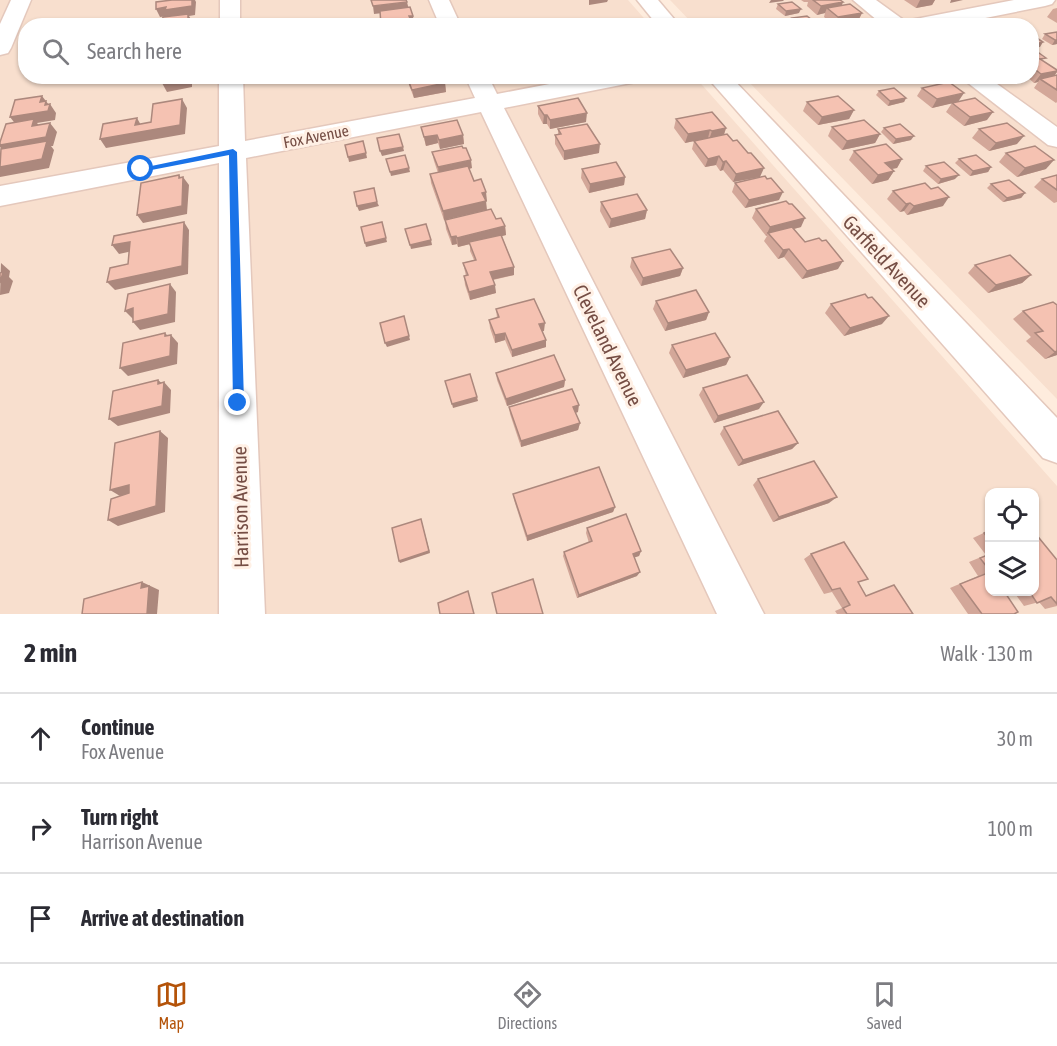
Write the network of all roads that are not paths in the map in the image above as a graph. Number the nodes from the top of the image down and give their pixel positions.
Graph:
1 (21, 0) edge
2 (230, 0) edge
3 (439, 0) edge
4 (647, 0) edge
5 (863, 0) edge
6 (1045, 0) edge
7 (230, 18) edge
8 (447, 18) edge
9 (663, 18) edge
10 (887, 18) edge
11 (952, 18) edge
12 (0, 48) edge
13 (231, 84) edge
14 (546, 84) edge
15 (724, 84) edge
16 (981, 84) edge
17 (482, 90) edge
18 (1057, 139) edge
19 (233, 152) junction
20 (0, 196) edge
21 (1057, 445) edge
22 (243, 614) edge
23 (741, 614) edge

1 - 12 street
2 - 7 street
3 - 8 street
4 - 9 street
5 - 10 street
6 - 11 street
13 - 19 street, Harrison Avenue
14 - 17 street, Fox Avenue
15 - 21 street, Garfield Avenue
16 - 18 street
17 - 19 street, Fox Avenue
17 - 23 street, Cleveland Avenue
19 - 20 street, Fox Avenue
19 - 22 street, Harrison Avenue

